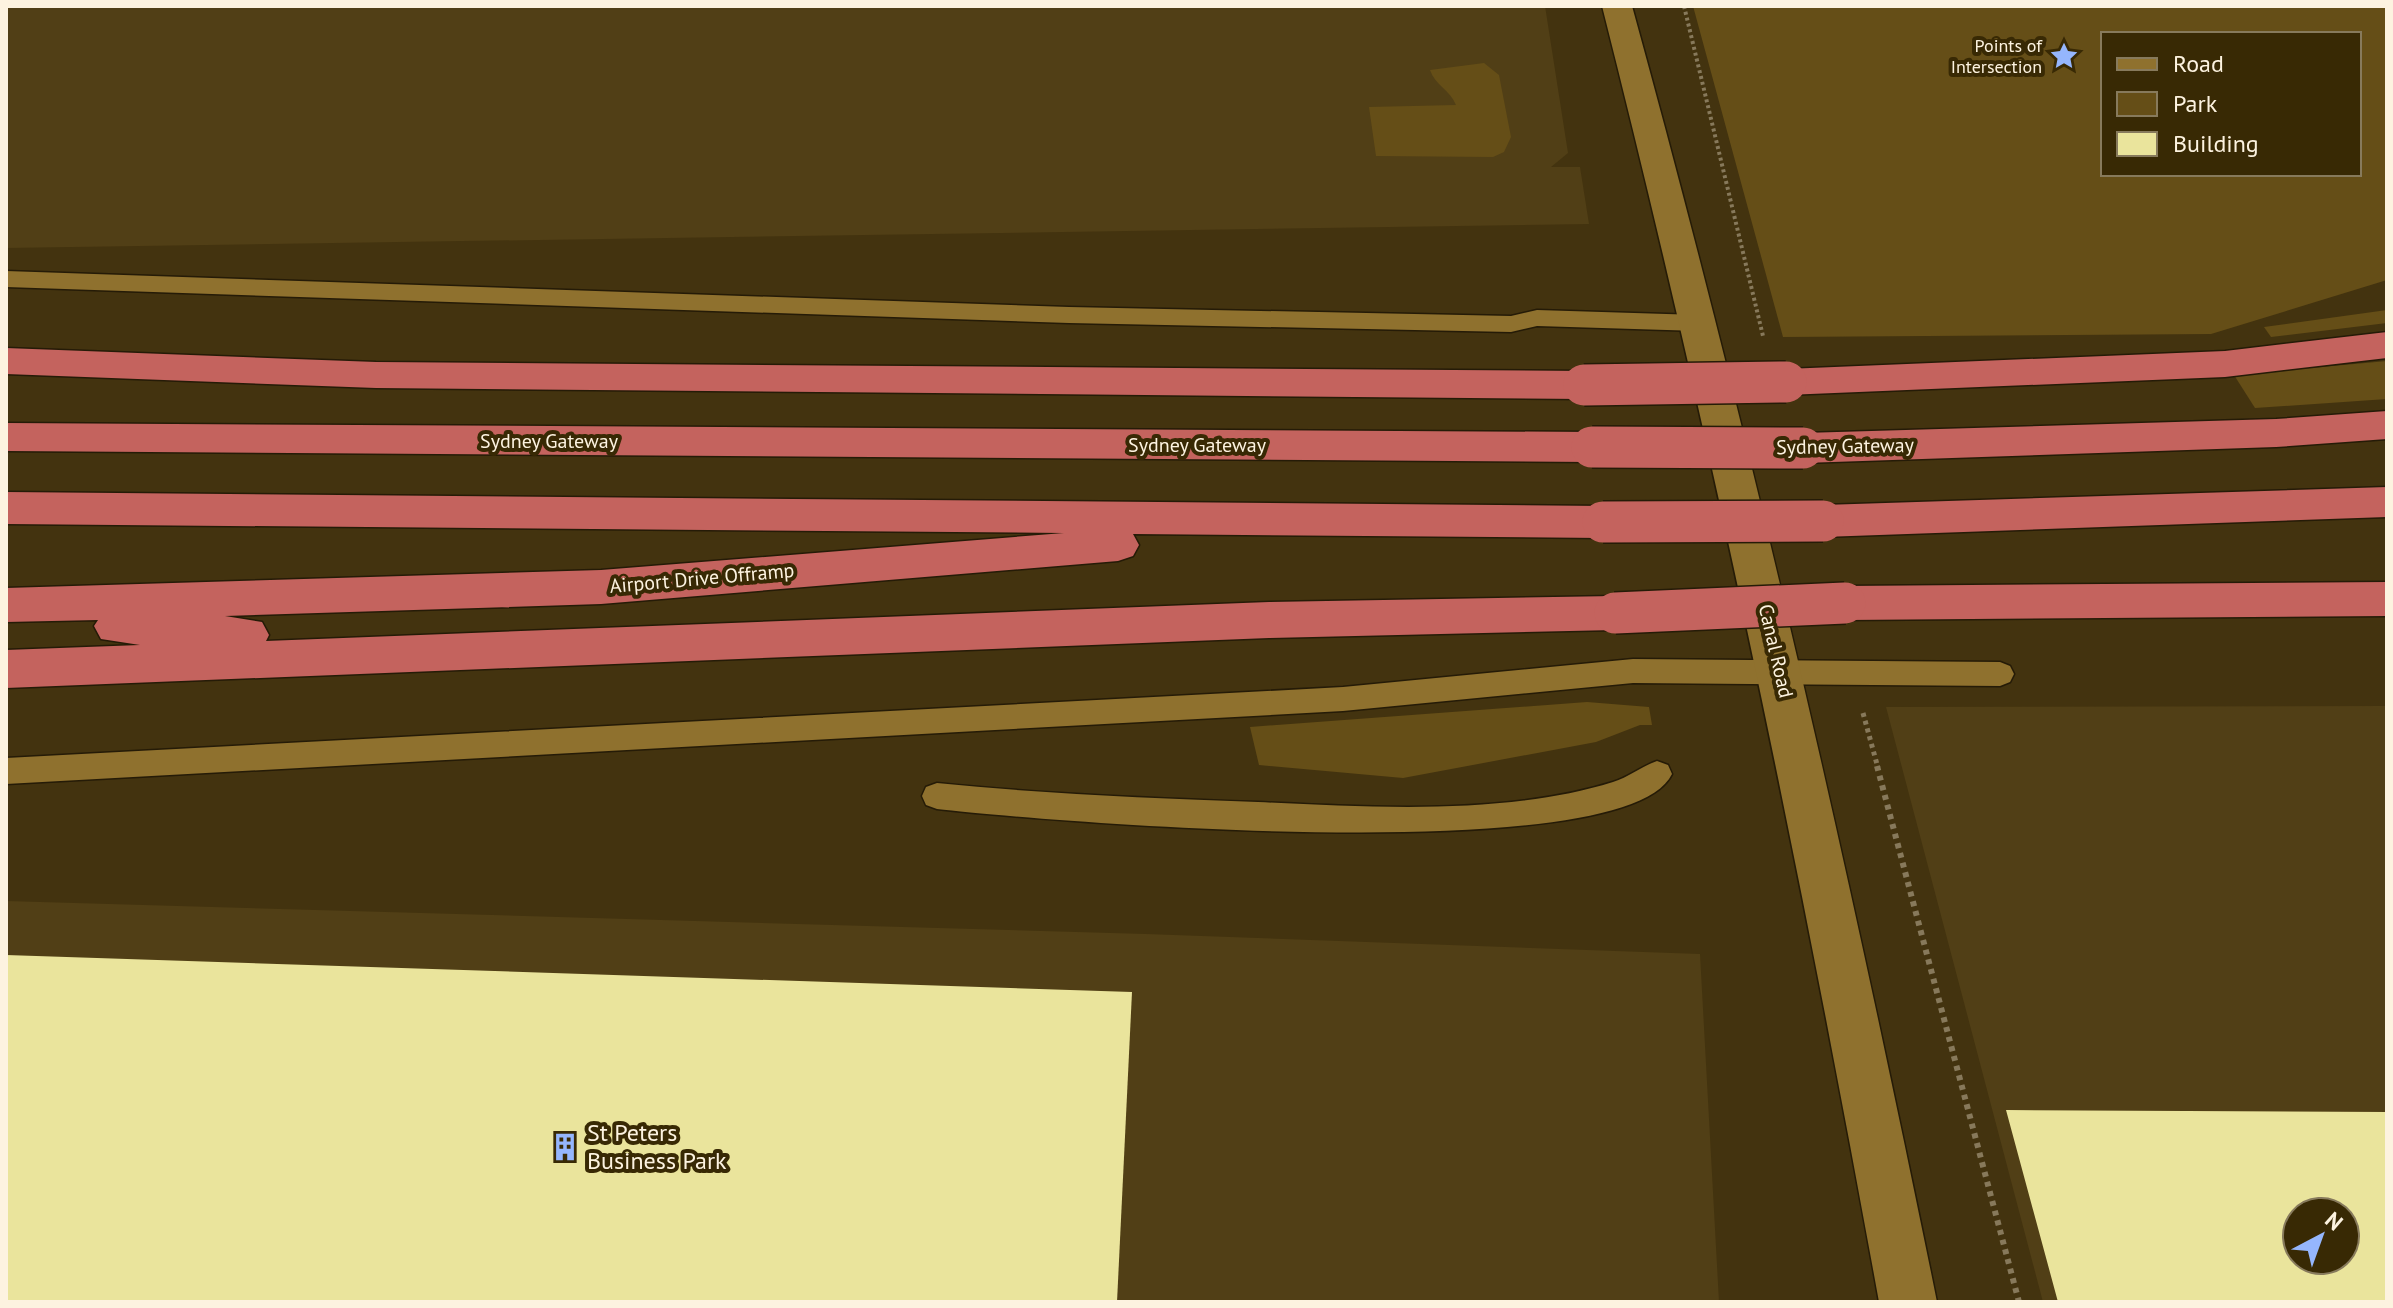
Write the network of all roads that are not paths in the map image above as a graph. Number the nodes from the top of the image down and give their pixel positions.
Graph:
1 (1617, 6) edge
2 (6, 279) edge
3 (1699, 323) junction
4 (6, 343) edge
5 (2387, 345) edge
6 (6, 361) edge
7 (376, 375) junction
8 (2387, 425) edge
9 (6, 437) edge
10 (2387, 502) edge
11 (6, 508) edge
12 (1395, 522) junction
13 (2387, 599) edge
14 (6, 605) edge
15 (6, 619) edge
16 (468, 651) junction
17 (6, 669) edge
18 (1781, 673) junction
19 (2000, 674) dead end
20 (6, 771) edge
21 (1657, 774) dead end
22 (937, 796) dead end
23 (1908, 1302) edge

1 - 3 main road, Canal Road
2 - 3 lane
3 - 18 main road, Canal Road
4 - 7 highway
5 - 7 highway, bridge
6 - 7 highway
8 - 9 highway, Sydney Gateway, bridge
10 - 12 highway, bridge
11 - 12 highway
12 - 14 highway, Airport Drive Offramp
13 - 16 highway, bridge
15 - 16 highway
16 - 17 highway
18 - 19 lane
18 - 20 lane
18 - 23 main road, Canal Road
21 - 22 lane

